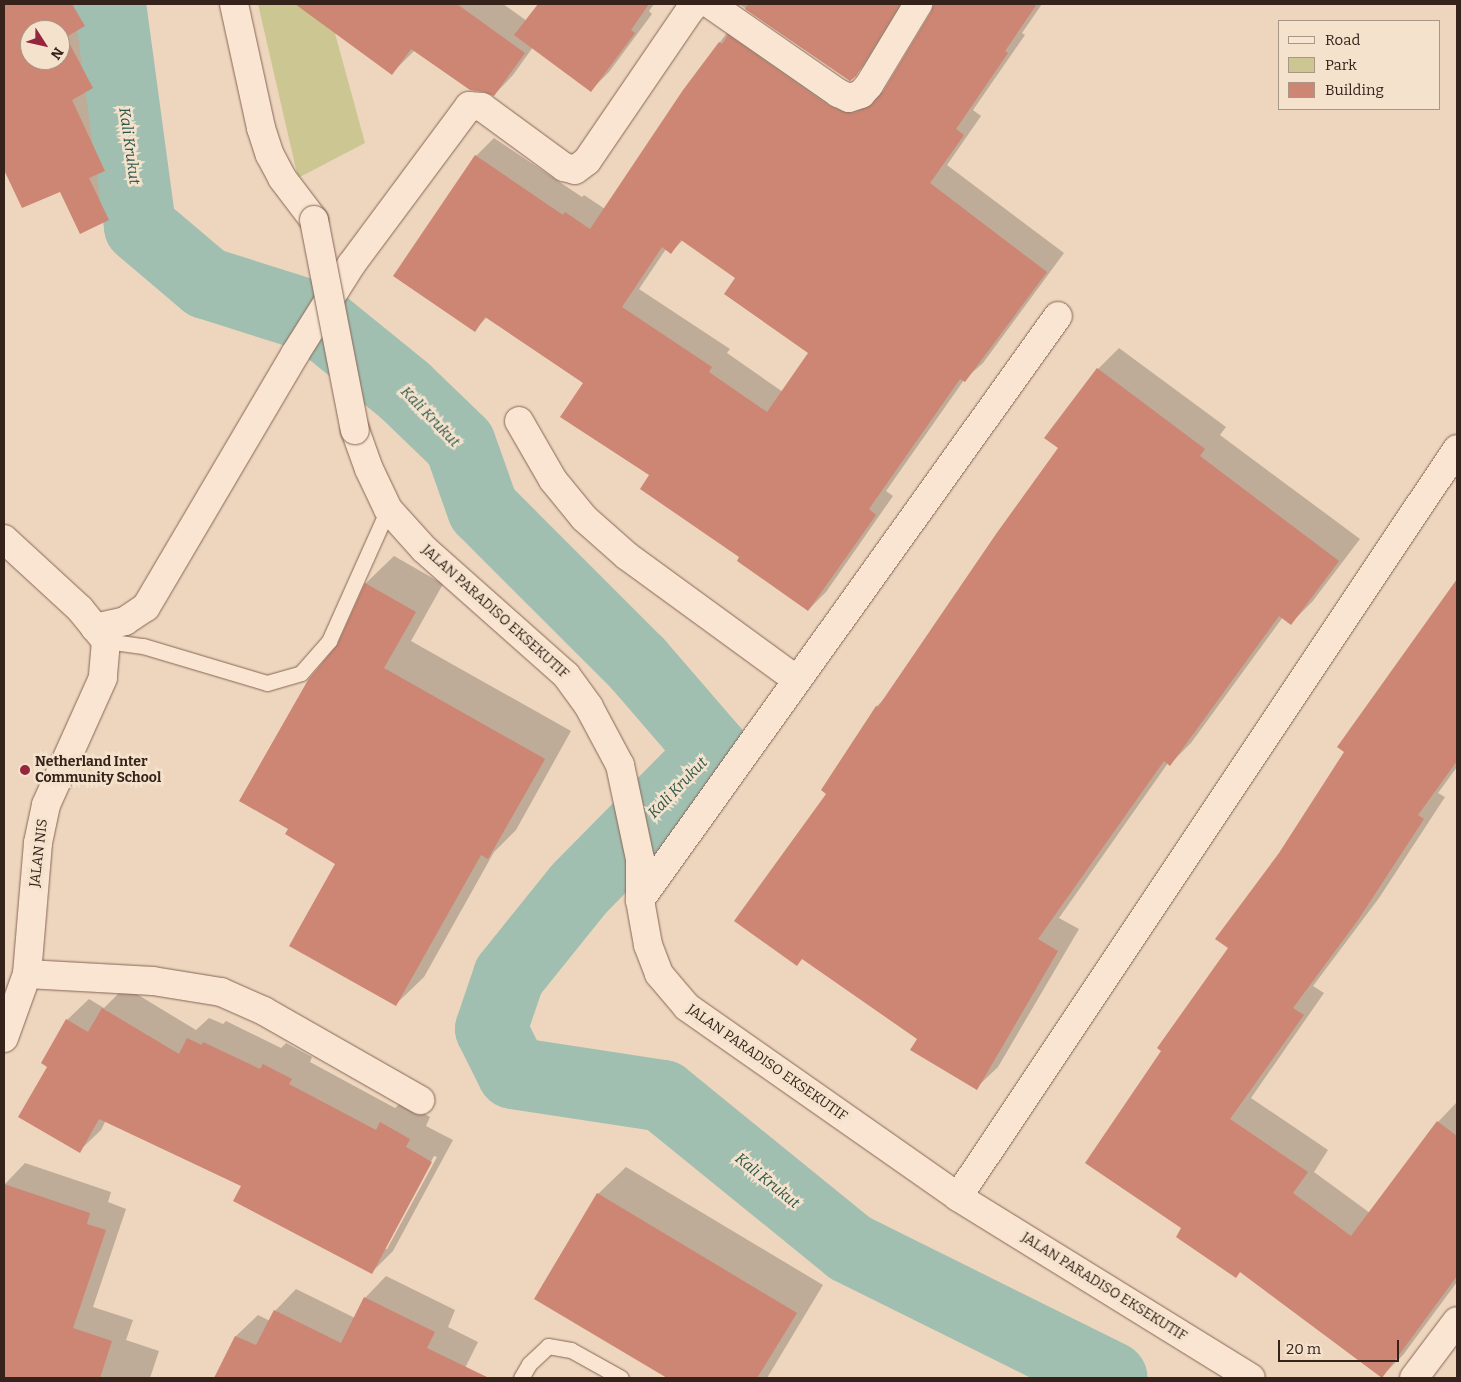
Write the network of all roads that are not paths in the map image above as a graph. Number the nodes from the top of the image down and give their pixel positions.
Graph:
1 (234, 4) edge
2 (696, 4) edge
3 (710, 4) edge
4 (918, 4) edge
5 (1058, 316) dead end
6 (519, 421) dead end
7 (1457, 449) edge
8 (388, 510) junction
9 (5, 542) edge
10 (101, 634) junction
11 (797, 680) junction
12 (640, 900) junction
13 (28, 974) junction
14 (4, 1038) edge
15 (420, 1100) dead end
16 (958, 1197) junction
17 (1457, 1321) edge
18 (521, 1378) edge
19 (621, 1378) edge
20 (1250, 1378) edge
21 (1414, 1378) edge

1 - 8 street, JALAN PARADISO EKSEKUTIF, bridge
2 - 10 street
3 - 4 street
5 - 11 street
6 - 11 street
7 - 16 street
8 - 10 lane
8 - 12 street, JALAN PARADISO EKSEKUTIF
9 - 10 street
10 - 13 street, JALAN NIS
11 - 12 street
12 - 16 street, JALAN PARADISO EKSEKUTIF
13 - 14 street, JALAN NIS
13 - 15 street
16 - 20 street, JALAN PARADISO EKSEKUTIF
17 - 21 street
18 - 19 lane

